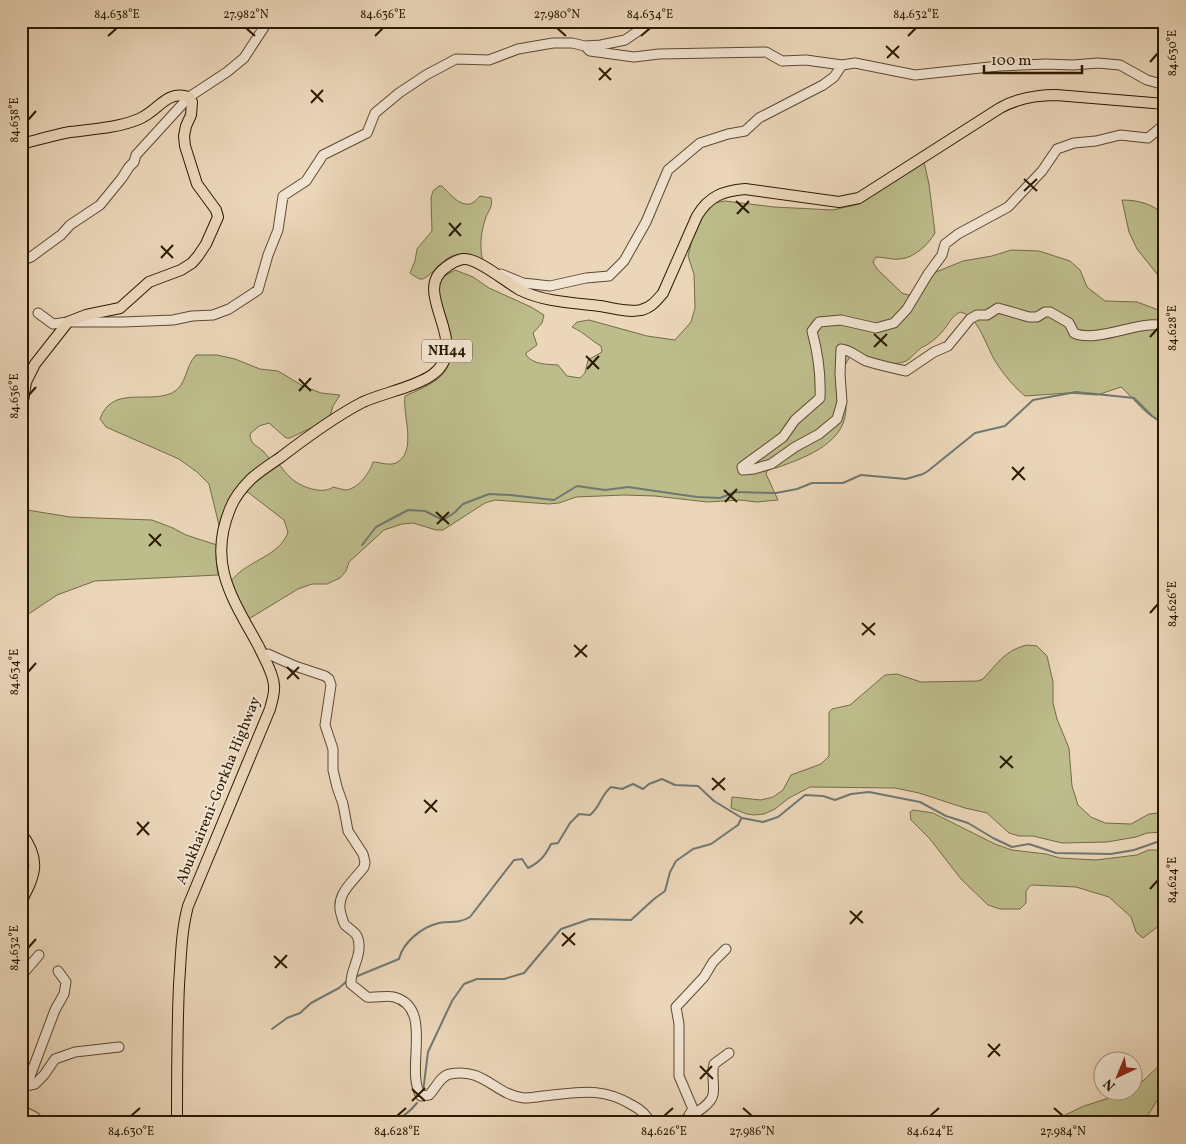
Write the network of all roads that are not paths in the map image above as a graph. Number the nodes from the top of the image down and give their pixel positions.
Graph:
1 (268, 21) edge
2 (653, 21) edge
3 (585, 46) junction
4 (842, 65) junction
5 (1165, 85) edge
6 (189, 97) junction
7 (1165, 104) edge
8 (1165, 124) edge
9 (21, 144) edge
10 (21, 264) edge
11 (491, 270) junction
12 (38, 313) dead end
13 (68, 322) junction
14 (1165, 326) edge
15 (21, 414) edge
16 (263, 655) junction
17 (23, 840) edge
18 (21, 902) edge
19 (726, 950) dead end
20 (39, 955) dead end
21 (58, 971) dead end
22 (21, 976) edge
23 (119, 1047) dead end
24 (729, 1053) dead end
25 (21, 1087) edge
26 (21, 1110) edge
27 (689, 1115) junction
28 (21, 1118) edge
29 (39, 1121) edge
30 (177, 1123) edge
31 (650, 1123) edge
32 (680, 1123) edge

1 - 6 street
2 - 3 street
3 - 4 street
3 - 13 street
4 - 5 street
4 - 11 street
6 - 9 main road
6 - 10 street
6 - 13 main road
7 - 11 main road, Abukhaireni-Gorkha Highway / NH44
8 - 14 street
11 - 16 main road, Abukhaireni-Gorkha Highway / NH44
12 - 13 street
13 - 15 main road
16 - 30 main road, Abukhaireni-Gorkha Highway / NH44
16 - 31 street
17 - 18 main road
19 - 27 street
20 - 22 street
21 - 25 street
23 - 25 street
24 - 27 street
26 - 29 street
27 - 32 street
28 - 29 street

